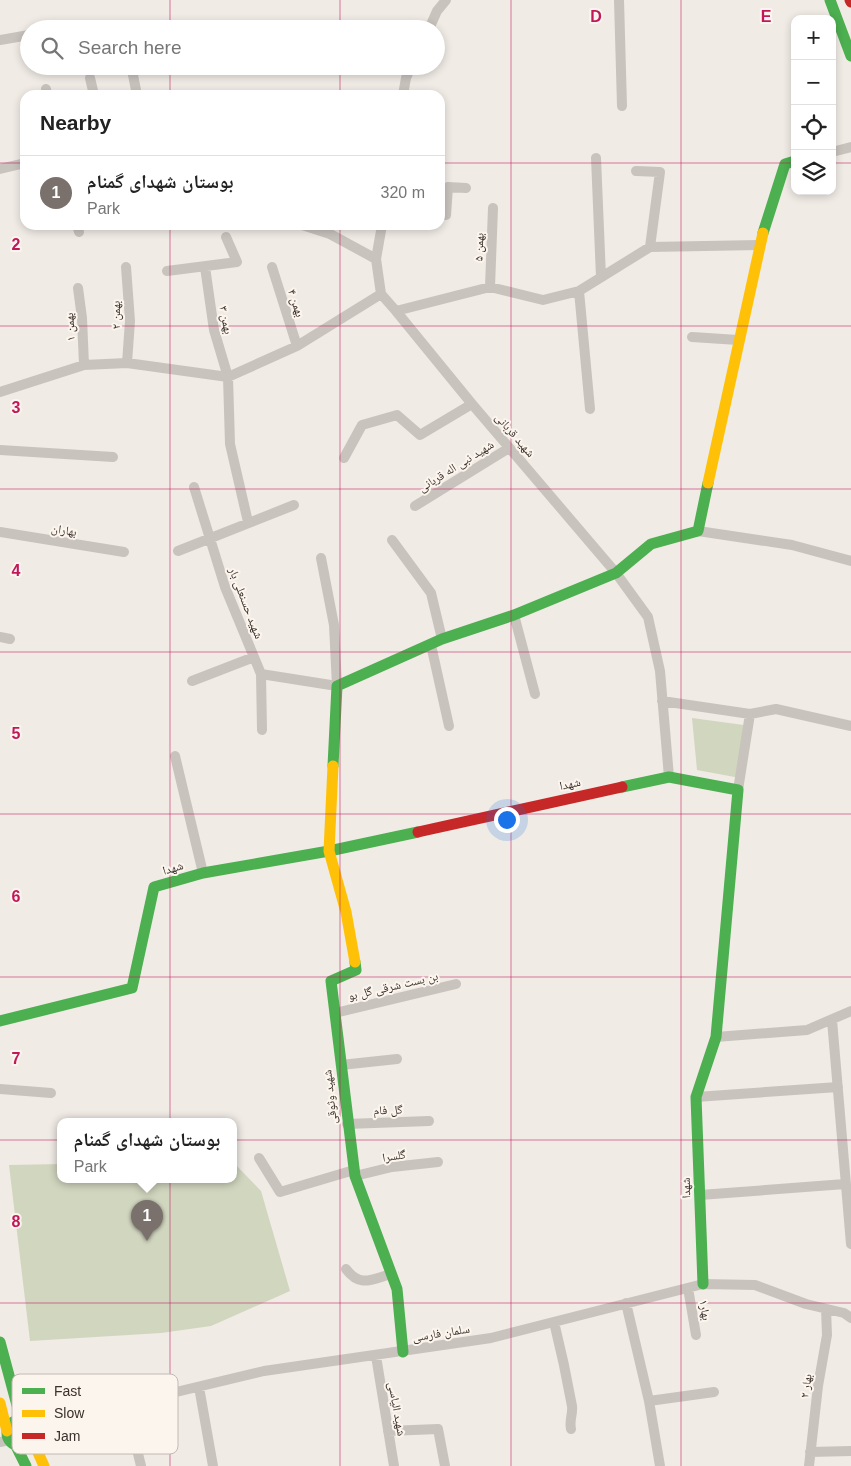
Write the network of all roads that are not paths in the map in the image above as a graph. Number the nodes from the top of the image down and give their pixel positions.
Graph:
1 (446, 0) edge
2 (619, 0) edge
3 (830, 0) edge
4 (433, 20) edge
5 (20, 37) edge
6 (0, 40) edge
7 (851, 56) edge
8 (133, 75) edge
9 (407, 75) edge
10 (90, 78) dead end
11 (93, 90) edge
12 (136, 90) edge
13 (404, 90) edge
14 (622, 106) dead end
15 (851, 147) edge
16 (836, 151) edge
17 (596, 158) dead end
18 (791, 162) edge
19 (20, 164) edge
20 (0, 170) edge
21 (636, 171) dead end
22 (466, 188) dead end
23 (493, 208) dead end
24 (445, 215) edge
25 (318, 230) edge
26 (381, 230) edge
27 (226, 237) dead end
28 (760, 245) junction
29 (650, 246) junction
30 (376, 259) junction
31 (126, 266) dead end
32 (205, 267) junction
33 (272, 268) dead end
34 (166, 271) dead end
35 (601, 277) junction
36 (490, 287) junction
37 (78, 288) dead end
38 (579, 291) junction
39 (381, 294) junction
40 (396, 311) junction
41 (692, 337) dead end
42 (738, 340) junction
43 (297, 346) junction
44 (127, 363) junction
45 (84, 364) junction
46 (228, 377) junction
47 (0, 392) edge
48 (472, 404) junction
49 (590, 409) dead end
50 (509, 448) junction
51 (0, 450) edge
52 (113, 457) dead end
53 (344, 458) dead end
54 (194, 487) dead end
55 (294, 505) dead end
56 (415, 506) dead end
57 (248, 522) junction
58 (698, 531) junction
59 (0, 532) edge
60 (210, 538) junction
61 (392, 540) dead end
62 (178, 551) dead end
63 (124, 552) dead end
64 (321, 558) dead end
65 (851, 561) edge
66 (616, 573) junction
67 (514, 615) junction
68 (442, 639) junction
69 (430, 645) junction
70 (254, 657) junction
71 (261, 674) junction
72 (192, 681) dead end
73 (337, 686) junction
74 (535, 694) dead end
75 (662, 701) junction
76 (750, 714) junction
77 (449, 726) dead end
78 (851, 726) edge
79 (262, 730) dead end
80 (175, 756) dead end
81 (669, 776) junction
82 (738, 790) junction
83 (329, 851) junction
84 (203, 873) junction
85 (456, 984) dead end
86 (851, 1011) edge
87 (335, 1013) junction
88 (2, 1020) edge
89 (832, 1020) junction
90 (716, 1037) junction
91 (397, 1059) dead end
92 (340, 1065) junction
93 (838, 1087) junction
94 (0, 1089) edge
95 (51, 1093) dead end
96 (696, 1097) junction
97 (429, 1121) dead end
98 (347, 1124) junction
99 (259, 1158) dead end
100 (438, 1162) dead end
101 (355, 1174) junction
102 (845, 1184) junction
103 (700, 1196) junction
104 (851, 1244) edge
105 (346, 1269) dead end
106 (391, 1274) junction
107 (703, 1284) junction
108 (688, 1288) junction
109 (626, 1304) junction
110 (826, 1309) junction
111 (851, 1318) edge
112 (554, 1322) junction
113 (696, 1335) dead end
114 (0, 1342) edge
115 (403, 1352) junction
116 (376, 1356) junction
117 (12, 1378) edge
118 (199, 1387) junction
119 (178, 1392) edge
120 (714, 1392) dead end
121 (648, 1401) junction
122 (0, 1403) edge
123 (12, 1428) edge
124 (571, 1429) dead end
125 (388, 1431) junction
126 (8, 1440) edge
127 (851, 1451) edge
128 (810, 1452) junction
129 (18, 1454) edge
130 (39, 1454) edge
131 (26, 1466) edge
132 (44, 1466) edge
133 (214, 1466) edge
134 (394, 1466) edge
135 (445, 1466) edge
136 (660, 1466) edge
137 (809, 1466) edge

1 - 4 street
2 - 14 street
3 - 7 main road
5 - 6 street
8 - 12 street
9 - 13 street
10 - 11 street
15 - 16 street
17 - 35 street
18 - 28 main road
19 - 20 street
21 - 29 street
22 - 24 street
23 - 36 street, بهمن ۵
25 - 30 street
26 - 30 street
27 - 32 street
28 - 29 street
28 - 42 main road
29 - 35 street
30 - 39 street
31 - 44 street, بهمن ۲
32 - 34 street
32 - 46 street, بهمن ۳
33 - 43 street, بهمن ۴
35 - 38 street
36 - 38 street
36 - 40 street
37 - 45 street, بهمن ۱
38 - 49 street
39 - 40 street, شهید قربانی
39 - 43 street
40 - 48 street, شهید قربانی
41 - 42 street
42 - 58 main road
43 - 46 street
44 - 45 street
44 - 46 street
45 - 47 street
46 - 57 street, بهمن ۳
48 - 50 street, شهید قربانی
48 - 53 street
50 - 56 street, شهید نبی اله قربانی
50 - 66 street, شهید قربانی
51 - 52 street
54 - 60 street, شهید حسنعلی بار
55 - 57 street
57 - 60 street
58 - 65 street
58 - 66 main road
59 - 63 street, بهاران
60 - 62 street
60 - 70 street, شهید حسنعلی بار
61 - 68 street
64 - 73 street
66 - 67 main road
66 - 75 street, شهید قربانی
67 - 68 main road
67 - 74 street
68 - 69 main road
69 - 73 main road
69 - 77 street
70 - 71 street, شهید حسنعلی بار
70 - 72 street
71 - 73 street
71 - 79 street, شهید حسنعلی بار
73 - 83 main road
75 - 76 street
75 - 81 street, شهید قربانی
76 - 78 street
76 - 82 street
80 - 84 street
81 - 82 main road, شهدا
81 - 83 main road, شهدا
82 - 90 main road, شهدا
83 - 84 main road, شهدا
83 - 87 main road, شهید وثوقی
84 - 88 main road, شهدا
85 - 87 street, بن بست شرقی گل بو
86 - 89 street
87 - 92 main road, شهید وثوقی
89 - 90 street
89 - 93 street
90 - 96 main road, شهدا
91 - 92 street
92 - 98 main road, شهید وثوقی
93 - 96 street
93 - 102 street
94 - 95 street
96 - 103 main road, شهدا
97 - 98 street, گل فام
98 - 101 main road, شهید وثوقی
99 - 101 street, گلسرا
100 - 101 street, گلسرا
101 - 106 main road, شهید وثوقی
102 - 103 street
102 - 104 street
103 - 107 main road, شهدا
105 - 106 street
106 - 115 main road, شهید وثوقی
107 - 108 street, سلمان فارسی
107 - 110 street, سلمان فارسی
108 - 109 street, سلمان فارسی
108 - 113 street, بهار۱
109 - 112 street, سلمان فارسی
109 - 121 street
110 - 111 street, سلمان فارسی
110 - 128 street, بهار ۲
112 - 115 street, سلمان فارسی
112 - 124 street
114 - 117 main road
115 - 116 street, سلمان فارسی
116 - 118 street, سلمان فارسی
116 - 125 street, شهید الیاسی
118 - 119 street, سلمان فارسی
118 - 133 street
120 - 121 street
121 - 136 street
122 - 126 main road
123 - 126 main road
125 - 134 street, شهید الیاسی
125 - 135 street
127 - 128 street
128 - 137 street, بهار ۲
129 - 131 main road
130 - 132 main road

